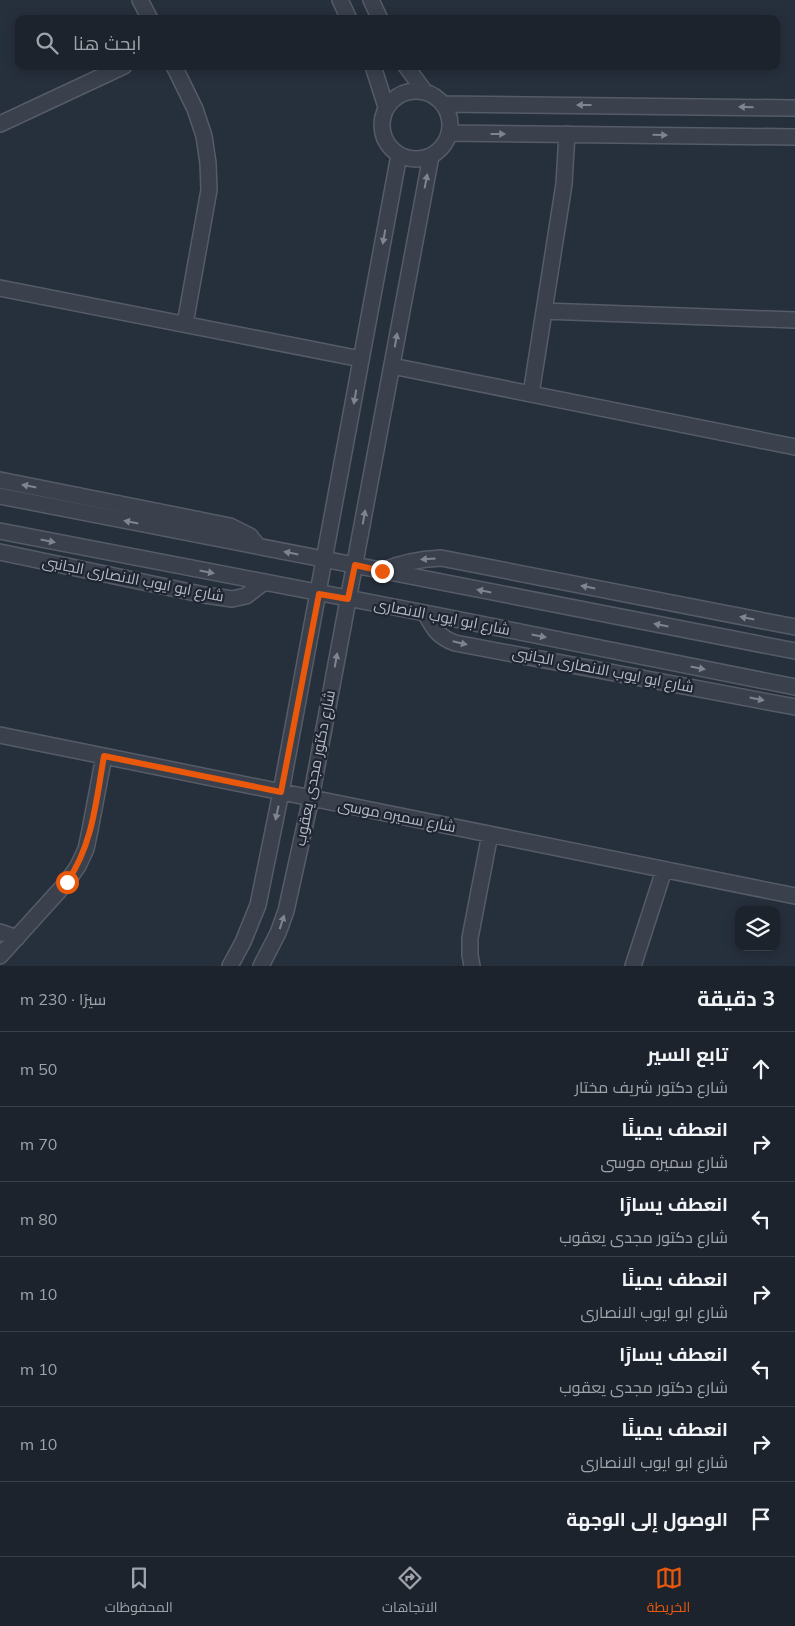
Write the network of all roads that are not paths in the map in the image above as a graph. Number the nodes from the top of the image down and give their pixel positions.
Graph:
1 (140, 0) edge
2 (340, 0) edge
3 (371, 0) edge
4 (148, 15) edge
5 (347, 15) edge
6 (378, 15) edge
7 (115, 70) edge
8 (176, 70) edge
9 (374, 70) edge
10 (409, 70) edge
11 (426, 92) junction
12 (443, 104) junction
13 (386, 107) junction
14 (795, 108) edge
15 (0, 124) edge
16 (449, 133) junction
17 (567, 134) junction
18 (795, 137) edge
19 (399, 155) junction
20 (431, 156) junction
21 (0, 288) edge
22 (544, 310) junction
23 (795, 320) edge
24 (185, 324) junction
25 (362, 359) junction
26 (392, 366) junction
27 (531, 394) junction
28 (795, 448) edge
29 (0, 480) edge
30 (0, 496) edge
31 (0, 532) edge
32 (258, 546) junction
33 (0, 552) edge
34 (325, 559) junction
35 (355, 565) junction
36 (382, 571) junction
37 (263, 583) junction
38 (319, 594) junction
39 (348, 599) junction
40 (425, 613) junction
41 (795, 627) edge
42 (795, 651) edge
43 (795, 687) edge
44 (795, 707) edge
45 (0, 735) edge
46 (104, 756) junction
47 (281, 792) junction
48 (311, 798) junction
49 (490, 834) junction
50 (664, 870) junction
51 (795, 896) edge
52 (0, 932) edge
53 (17, 938) junction
54 (0, 956) edge
55 (230, 966) edge
56 (261, 966) edge
57 (472, 966) edge
58 (633, 966) edge

1 - 4 street
2 - 5 street
3 - 6 street
7 - 15 street
8 - 24 street
9 - 13 street
10 - 11 street
11 - 12 street
11 - 13 street
14 -> 12 street
12 - 16 street
13 - 19 street
16 -> 17 street
16 - 20 street
17 -> 18 street
17 - 22 street
19 - 20 street
19 -> 25 street, شارع دكتور مجدى يعقوب
26 -> 20 street, شارع دكتور مجدى يعقوب
21 - 24 street
22 - 23 street
22 - 27 street
24 - 25 street
25 -> 34 street, شارع دكتور مجدى يعقوب
26 - 27 street
35 -> 26 street, شارع دكتور مجدى يعقوب
27 - 28 street
32 -> 29 street
32 -> 30 street
31 -> 37 street, شارع ابو ايوب الانصارى
34 -> 32 street
33 - 37 street, شارع ابو ايوب الانصارى الجانبى
34 - 35 street
34 - 38 street, شارع دكتور مجدى يعقوب
35 - 36 street
35 - 39 street, شارع دكتور مجدى يعقوب
41 -> 36 street
42 -> 36 street
37 - 38 street, شارع ابو ايوب الانصارى
38 - 39 street, شارع ابو ايوب الانصارى
38 - 47 street, شارع دكتور مجدى يعقوب
39 - 40 street, شارع ابو ايوب الانصارى
48 -> 39 street, شارع دكتور مجدى يعقوب
40 -> 43 street, شارع ابو ايوب الانصارى
40 -> 44 street, شارع ابو ايوب الانصارى الجانبى
45 - 46 street, شارع سميره موسى
46 - 47 street, شارع سميره موسى
46 - 53 street
47 - 48 street, شارع سميره موسى
47 -> 55 street, شارع دكتور مجدى يعقوب
48 - 49 street, شارع سميره موسى
56 -> 48 street, شارع دكتور مجدى يعقوب
49 - 50 street, شارع سميره موسى
49 - 57 street
50 - 51 street, شارع سميره موسى
50 - 58 street
52 - 53 street
53 - 54 street

